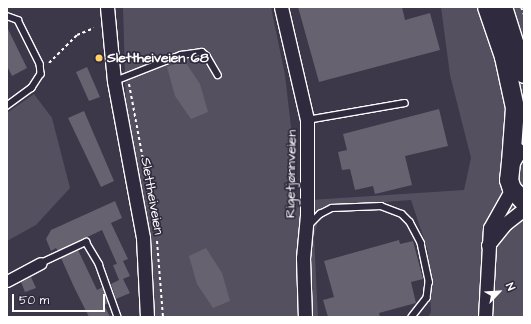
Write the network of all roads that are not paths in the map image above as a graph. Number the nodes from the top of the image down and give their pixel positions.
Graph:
1 (106, 7) edge
2 (282, 7) edge
3 (487, 7) edge
4 (503, 7) edge
5 (7, 16) edge
6 (524, 74) edge
7 (218, 75) dead end
8 (114, 81) junction
9 (405, 103) dead end
10 (7, 106) edge
11 (307, 120) junction
12 (524, 147) edge
13 (511, 162) junction
14 (518, 196) edge
15 (524, 209) edge
16 (306, 228) junction
17 (488, 245) junction
18 (41, 263) joint
19 (7, 281) edge
20 (118, 317) edge
21 (147, 317) edge
22 (305, 317) edge
23 (412, 317) edge
24 (485, 317) edge

1 - 8 street, Slettheiveien
2 - 11 street, Rigetjønnveien
3 - 13 highway
4 - 6 highway
5 - 10 lane
7 - 8 lane
8 - 21 street, Slettheiveien
9 - 11 lane, Rigetjønnveien
11 - 16 street, Rigetjønnveien
12 - 13 highway
13 - 14 highway
14 - 17 street
15 - 17 street
16 - 22 street, Rigetjønnveien
16 - 23 lane, Rigetjønnveien
17 - 24 street
18 - 19 street
18 - 20 lane

